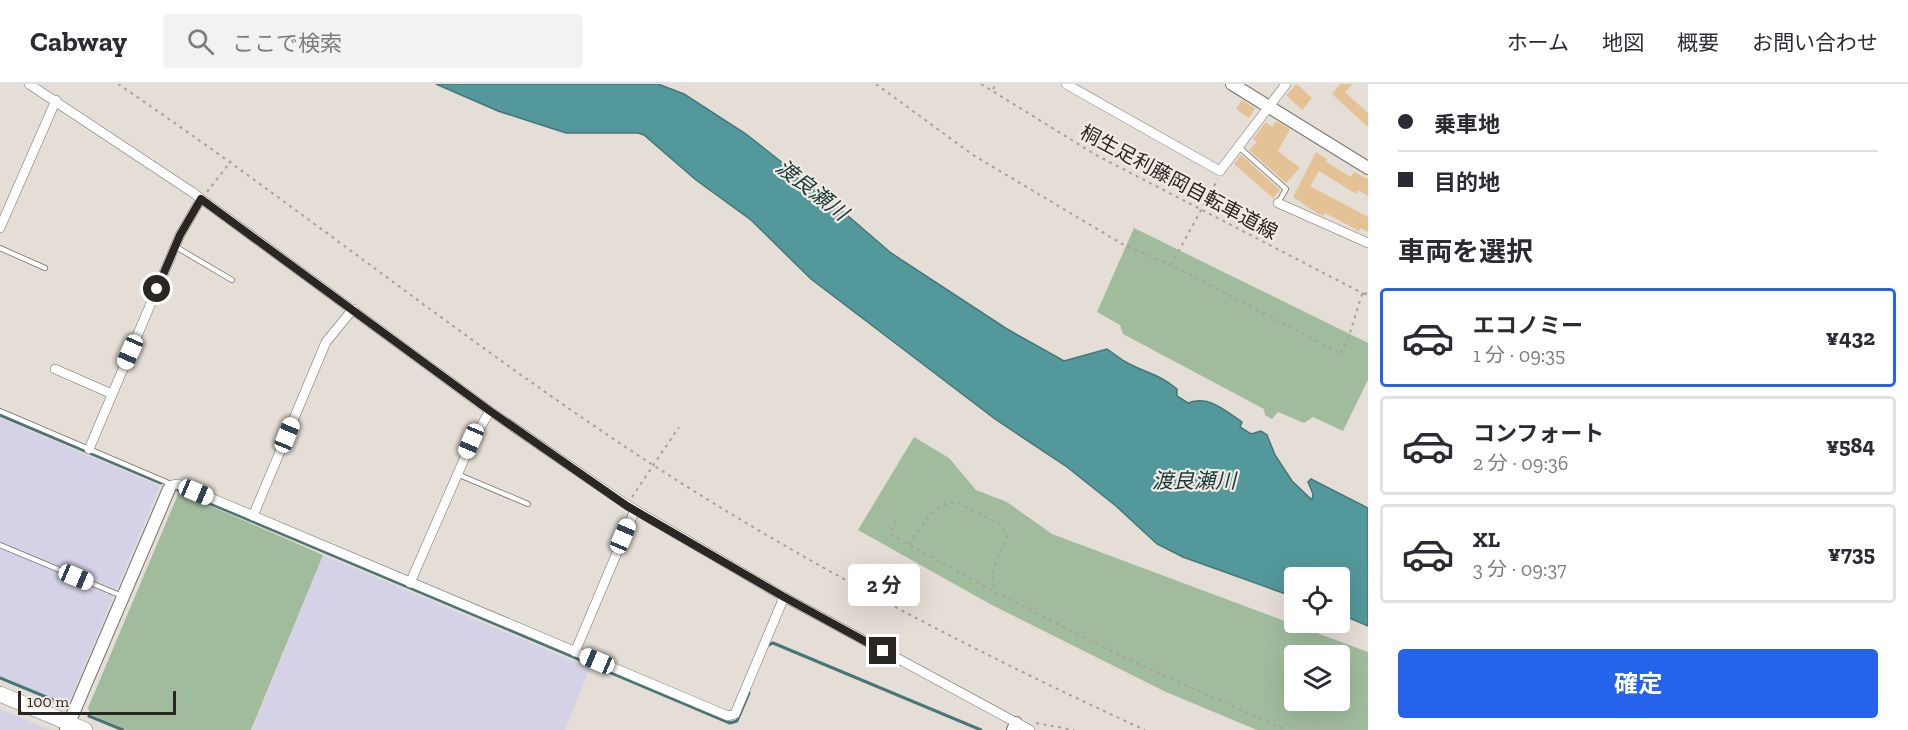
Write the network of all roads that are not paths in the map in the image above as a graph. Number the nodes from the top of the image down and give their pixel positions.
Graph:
1 (29, 84) edge
2 (1066, 84) edge
3 (1232, 84) edge
4 (1286, 84) edge
5 (56, 100) junction
6 (1269, 107) junction
7 (1240, 148) junction
8 (1368, 168) edge
9 (201, 199) junction
10 (1278, 203) joint
11 (0, 228) edge
12 (1368, 243) edge
13 (176, 247) junction
14 (0, 248) edge
15 (45, 268) dead end
16 (232, 280) dead end
17 (353, 309) junction
18 (55, 369) dead end
19 (112, 394) junction
20 (0, 411) edge
21 (490, 411) junction
22 (89, 449) junction
23 (457, 474) junction
24 (171, 487) junction
25 (528, 504) dead end
26 (635, 510) junction
27 (253, 516) junction
28 (0, 545) edge
29 (410, 583) junction
30 (123, 597) junction
31 (784, 597) junction
32 (575, 652) junction
33 (0, 694) edge
34 (68, 727) edge
35 (1021, 727) edge
36 (85, 730) edge

1 - 5 street
2 - 7 street
3 - 6 street
4 - 6 street
5 - 9 street
5 - 11 street
6 - 7 street
6 - 8 street
7 - 10 lane
9 - 13 street
9 - 17 street
10 - 12 street
13 - 16 lane
13 - 19 street
14 - 15 lane
17 - 21 street
17 - 27 street
18 - 19 street
19 - 22 street
20 - 22 lane
21 - 23 street
21 - 26 street
22 - 24 lane
23 - 25 lane
23 - 29 street
24 - 27 street
24 - 30 street
26 - 31 street
26 - 32 street
27 - 29 street
28 - 30 lane
29 - 32 street
30 - 34 street
31 - 32 street
31 - 35 street
33 - 34 main road
34 - 36 main road

